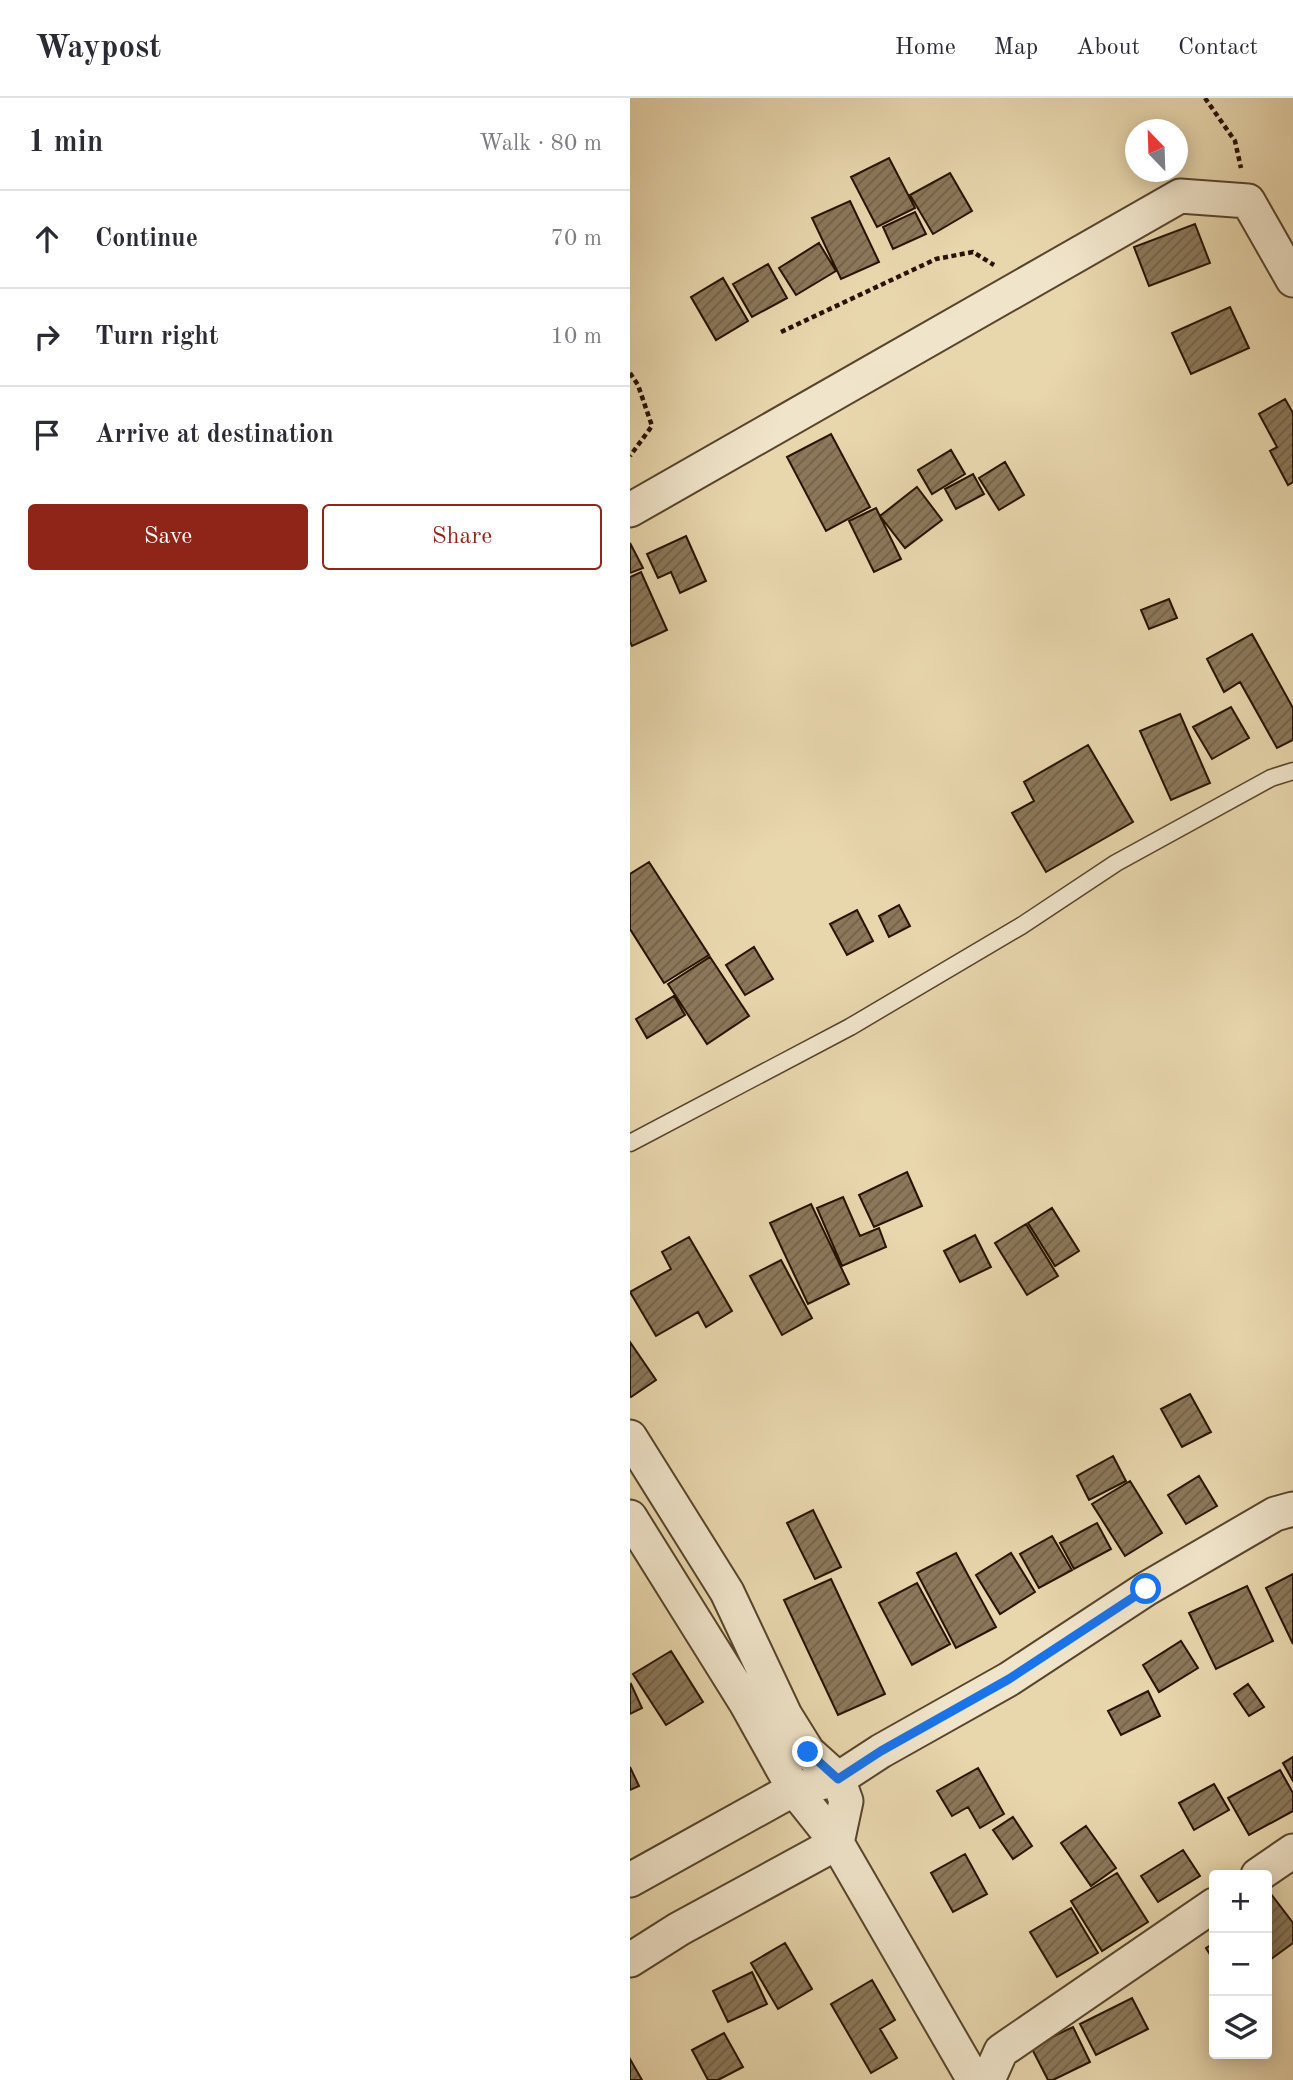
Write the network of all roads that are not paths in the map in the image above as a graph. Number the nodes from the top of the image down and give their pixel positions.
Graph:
1 (1293, 280) edge
2 (630, 510) edge
3 (1293, 771) edge
4 (630, 1143) edge
5 (630, 1437) edge
6 (1293, 1509) edge
7 (630, 1517) edge
8 (838, 1779) junction
9 (794, 1789) junction
10 (838, 1843) junction
11 (1293, 1851) edge
12 (1265, 1870) edge
13 (630, 1881) edge
14 (1209, 1909) edge
15 (630, 1959) edge
16 (995, 2065) edge
17 (974, 2080) edge
18 (1019, 2080) edge

1 - 2 street
3 - 4 lane
5 - 8 street
6 - 8 street
7 - 9 street
8 - 9 street
8 - 10 street
9 - 10 street
9 - 13 street
10 - 15 street
10 - 17 street
11 - 12 street
14 - 16 street
16 - 18 street

